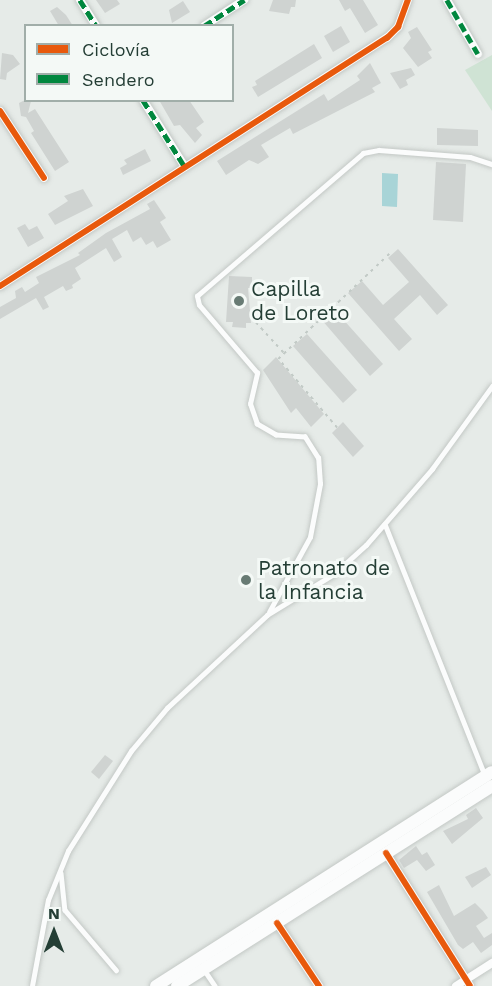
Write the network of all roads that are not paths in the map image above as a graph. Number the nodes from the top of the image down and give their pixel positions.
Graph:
1 (80, 0) edge
2 (244, 0) edge
3 (408, 0) edge
4 (447, 0) edge
5 (95, 24) edge
6 (207, 24) edge
7 (478, 54) dead end
8 (144, 102) edge
9 (0, 111) edge
10 (3, 121) edge
11 (492, 165) edge
12 (185, 167) junction
13 (44, 178) dead end
14 (0, 286) edge
15 (492, 386) edge
16 (385, 524) junction
17 (267, 615) junction
18 (491, 782) edge
19 (386, 853) junction
20 (63, 864) junction
21 (277, 923) junction
22 (492, 963) edge
23 (204, 969) junction
24 (116, 970) dead end
25 (468, 983) edge
26 (32, 986) edge
27 (156, 986) edge
28 (177, 986) edge
29 (215, 986) edge
30 (319, 986) edge
31 (456, 986) edge

1 - 5 street
2 - 6 street
3 - 12 street
4 - 7 street
8 - 12 street
9 - 10 street
10 - 13 street
11 - 17 lane
12 - 14 street
15 - 16 lane
16 - 17 lane
16 - 18 lane
17 - 20 lane
18 - 19 main road
18 - 27 main road
19 - 21 main road
19 - 25 street
20 - 24 lane
20 - 26 lane
21 - 23 main road
21 - 30 street
22 - 25 street
23 - 28 main road
23 - 29 lane
25 - 31 street

